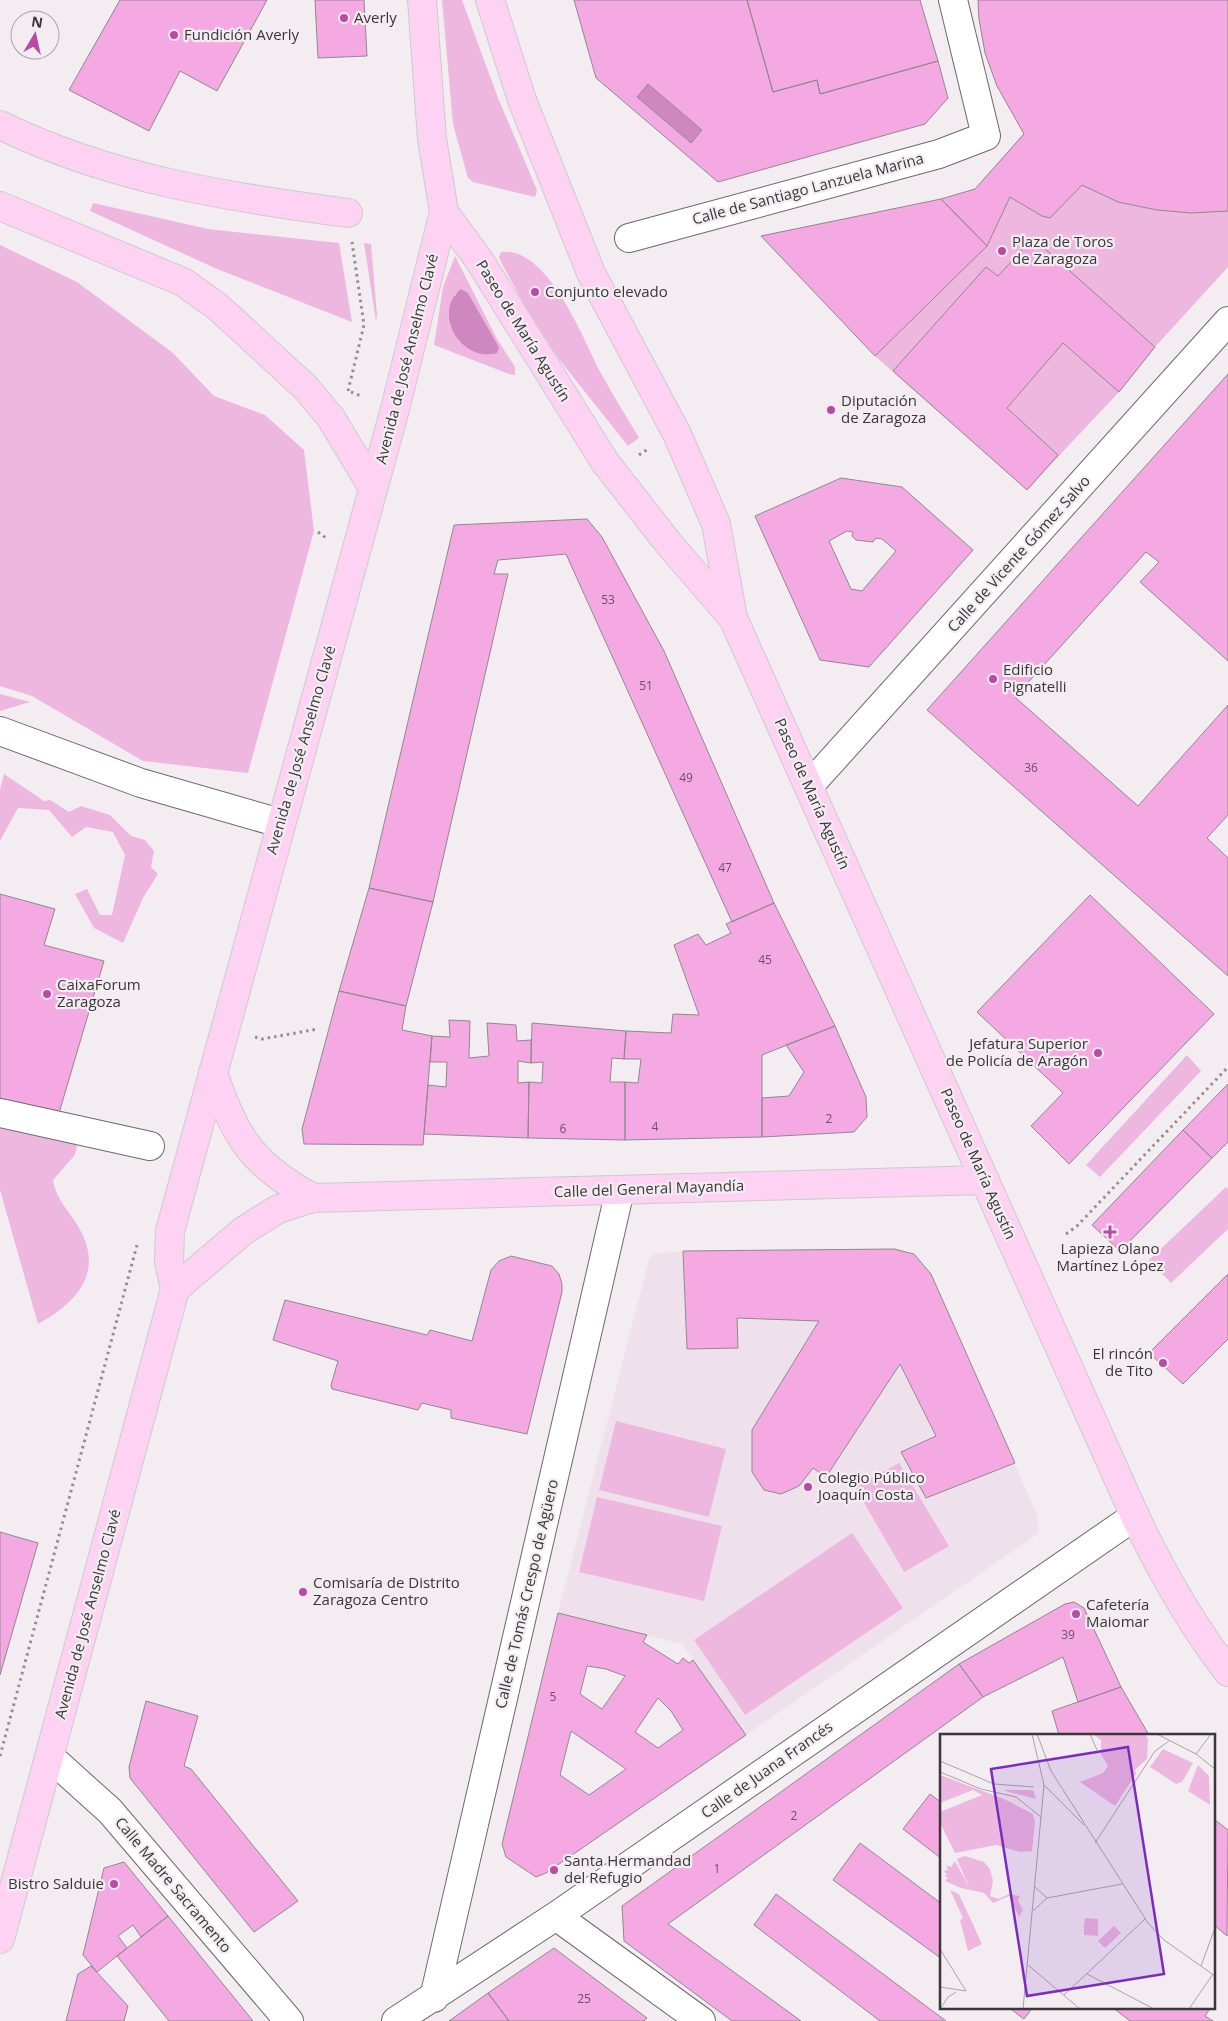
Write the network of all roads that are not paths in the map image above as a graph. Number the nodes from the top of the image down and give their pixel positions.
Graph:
1 (422, 0) edge
2 (490, 0) edge
3 (953, 0) edge
4 (0, 125) edge
5 (8, 209) edge
6 (444, 212) junction
7 (348, 213) dead end
8 (629, 238) dead end
9 (1228, 322) edge
10 (373, 488) junction
11 (733, 618) junction
12 (2, 735) edge
13 (809, 786) junction
14 (280, 823) junction
15 (214, 1072) junction
16 (0, 1113) edge
17 (150, 1146) dead end
18 (985, 1180) junction
19 (620, 1190) junction
20 (313, 1198) junction
21 (175, 1289) junction
22 (1135, 1516) junction
23 (1228, 1672) edge
24 (50, 1757) junction
25 (556, 1916) junction
26 (0, 1939) edge
27 (434, 1998) junction
28 (289, 2021) edge
29 (396, 2021) edge
30 (701, 2021) edge

1 - 6 main road, Paseo de María Agustín
2 - 11 main road, Paseo de María Agustín
3 - 8 street, Calle de Santiago Lanzuela Marina
4 - 7 main road
5 - 10 main road
6 - 10 main road, Avenida de José Anselmo Clavé
6 - 11 main road, Paseo de María Agustín
9 - 13 street, Calle de Vicente Gómez Salvo
10 - 14 main road, Avenida de José Anselmo Clavé
11 - 13 main road, Paseo de María Agustín
12 - 14 street
13 - 18 main road, Paseo de María Agustín
14 - 15 main road, Avenida de José Anselmo Clavé
15 - 20 main road
15 - 21 main road, Avenida de José Anselmo Clavé
16 - 17 street
18 - 19 main road, Calle del General Mayandía
18 - 22 main road, Paseo de María Agustín
19 - 20 main road, Calle del General Mayandía
19 - 27 street, Calle de Tomás Crespo de Agüero
20 - 21 main road
21 - 24 main road, Avenida de José Anselmo Clavé
22 - 23 main road, Paseo de María Agustín
22 - 25 street, Calle de Juana Francés
24 - 26 main road, Avenida de José Anselmo Clavé
24 - 28 street, Calle Madre Sacramento
25 - 27 street, Calle de Juana Francés
25 - 30 street
27 - 29 street, Calle de Juana Francés

